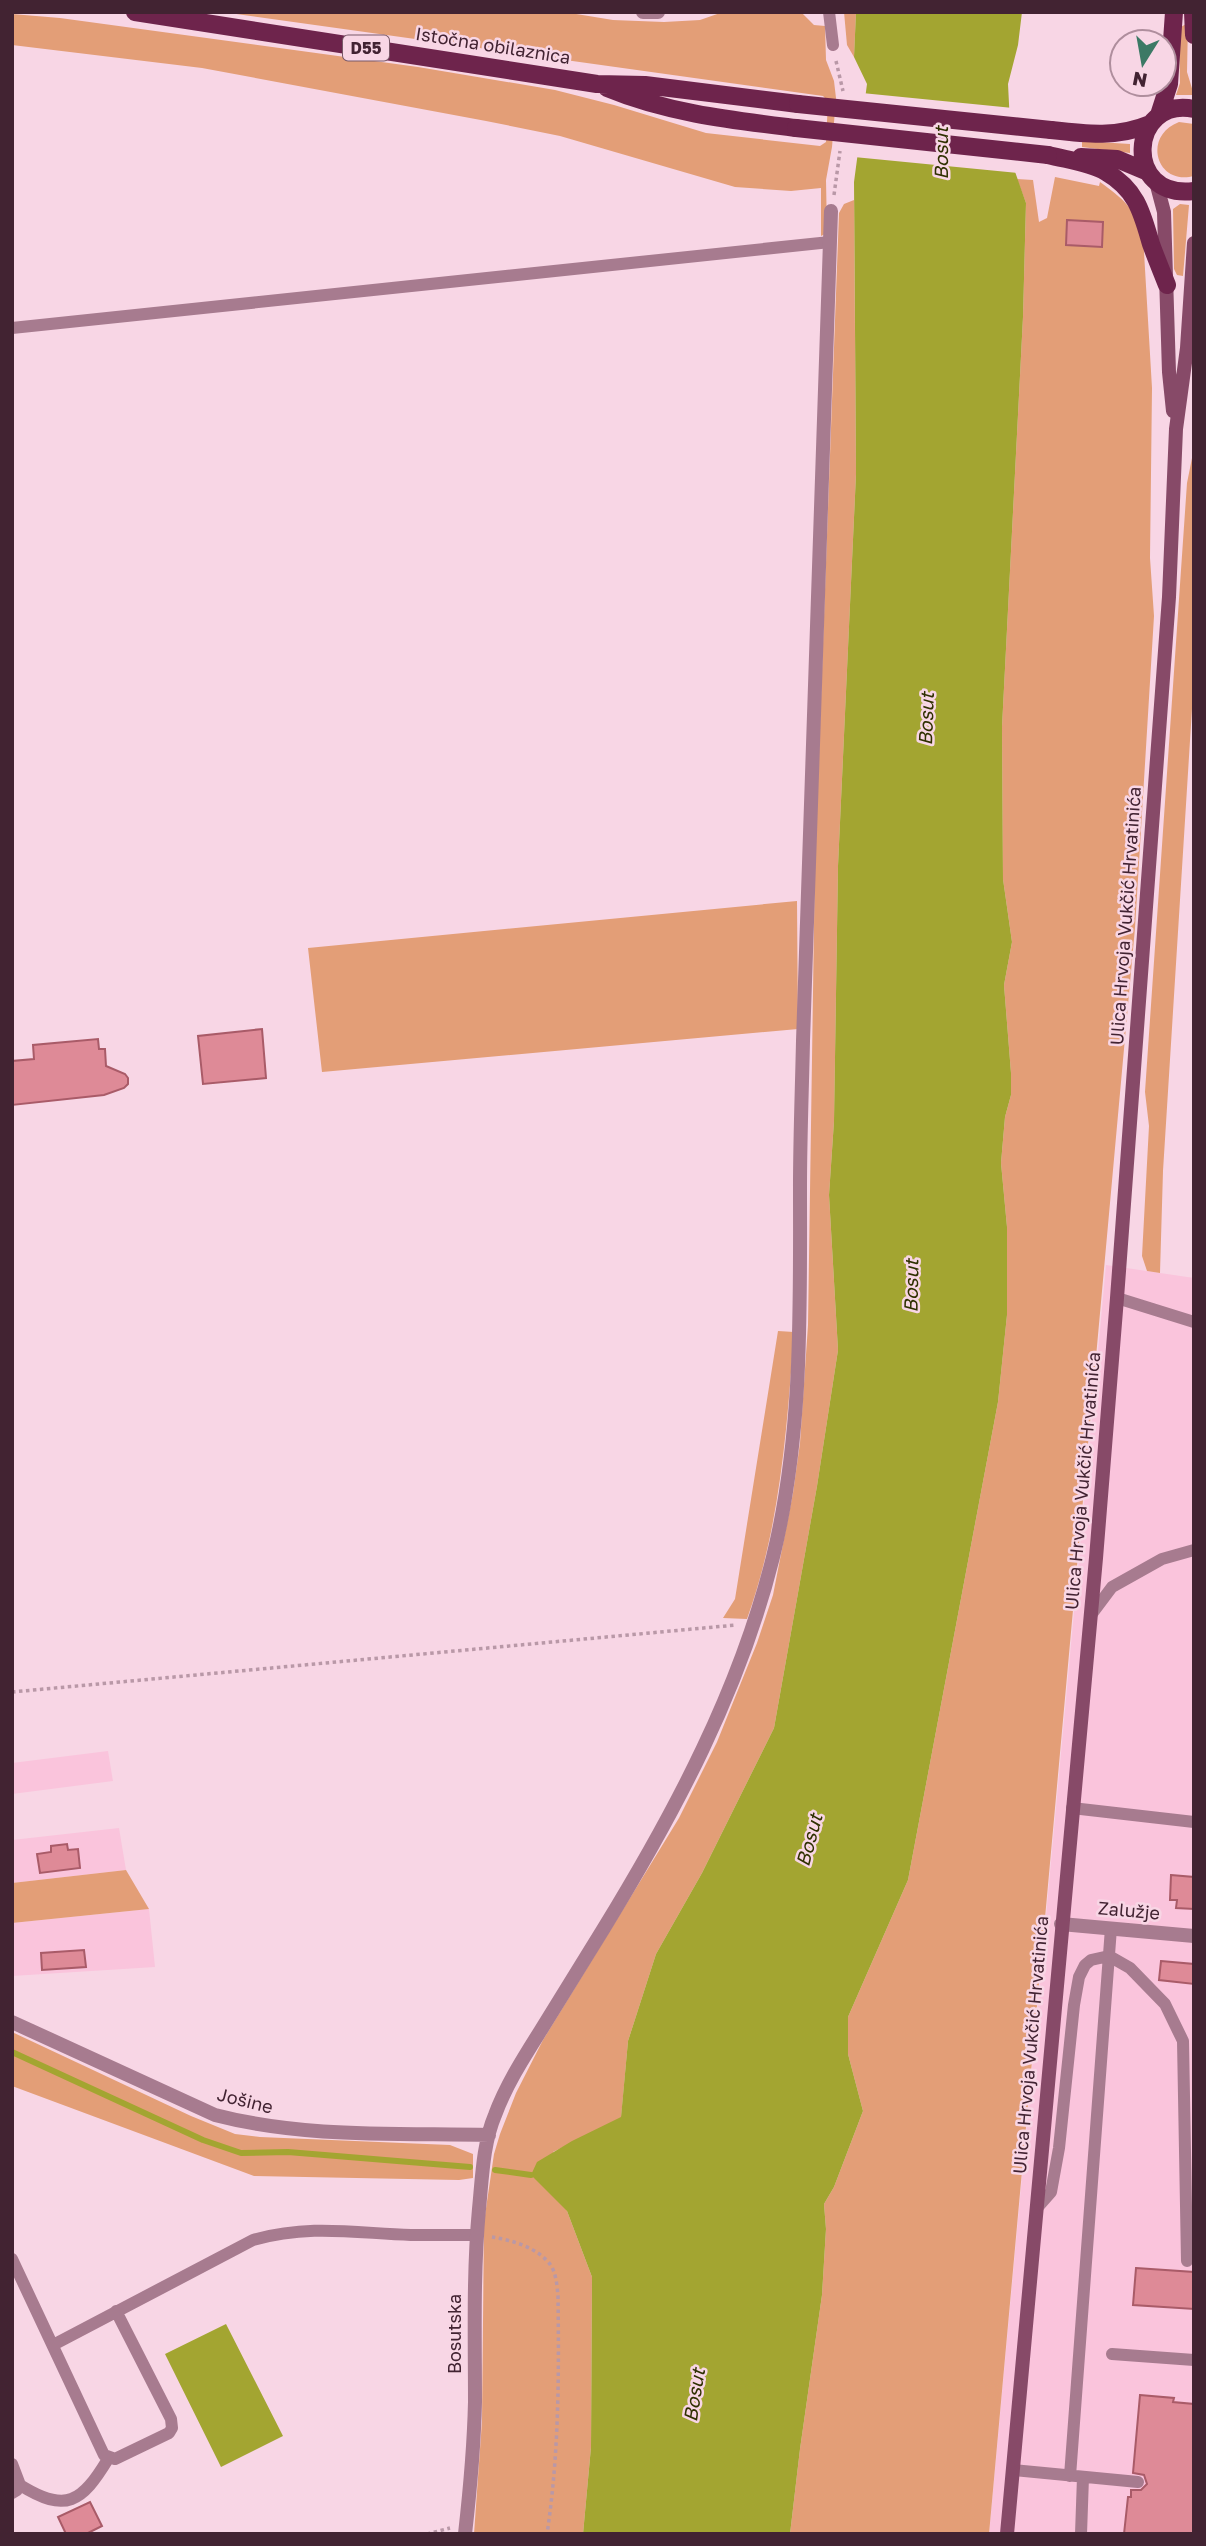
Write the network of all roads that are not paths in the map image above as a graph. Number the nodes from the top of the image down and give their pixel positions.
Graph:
1 (135, 12) edge
2 (643, 12) edge
3 (658, 12) edge
4 (829, 12) edge
5 (1174, 12) edge
6 (1193, 12) edge
7 (1194, 35) edge
8 (833, 45) dead end
9 (597, 84) junction
10 (1194, 109) edge
11 (1155, 120) junction
12 (1048, 155) junction
13 (1152, 177) junction
14 (1194, 191) edge
15 (831, 211) dead end
16 (830, 242) junction
17 (1194, 243) edge
18 (1167, 285) junction
19 (12, 328) edge
20 (1176, 429) junction
21 (1117, 1298) junction
22 (1194, 1322) edge
23 (1194, 1550) edge
24 (1091, 1615) junction
25 (1072, 1808) junction
26 (1194, 1822) edge
27 (1061, 1924) junction
28 (1111, 1928) junction
29 (1194, 1936) edge
30 (1109, 1956) junction
31 (12, 2022) edge
32 (489, 2135) junction
33 (1036, 2208) junction
34 (477, 2235) junction
35 (12, 2259) edge
36 (1187, 2261) dead end
37 (116, 2311) junction
38 (53, 2344) junction
39 (1112, 2354) dead end
40 (1194, 2360) edge
41 (108, 2459) junction
42 (12, 2464) edge
43 (1013, 2470) junction
44 (1077, 2477) junction
45 (1138, 2482) dead end
46 (16, 2489) edge
47 (465, 2534) edge
48 (1007, 2534) edge
49 (1081, 2534) edge

1 - 9 main road, Istočna obilaznica / D55
2 - 3 street
4 - 8 lane
5 - 11 main road
6 - 7 main road
9 - 11 main road, Istočna obilaznica / D55, bridge
9 - 12 main road, Istočna obilaznica / D55, bridge
10 - 11 main road, D55
11 - 13 main road
12 - 13 main road, D55
12 - 18 main road
13 - 14 main road, D55
13 - 18 main road, Ulica Hrvoja Vukčić Hrvatinića
15 - 16 street, Bosutska
16 - 19 lane
16 - 32 street, Bosutska
17 - 20 main road, Ulica Hrvoja Vukčić Hrvatinića
18 - 20 main road, Ulica Hrvoja Vukčić Hrvatinića
20 - 21 main road, Ulica Hrvoja Vukčić Hrvatinića
21 - 22 lane
21 - 24 main road, Ulica Hrvoja Vukčić Hrvatinića
23 - 24 lane
24 - 25 main road, Ulica Hrvoja Vukčić Hrvatinića
25 - 26 lane
25 - 27 main road, Ulica Hrvoja Vukčić Hrvatinića
27 - 28 street, Zalužje
27 - 33 main road, Ulica Hrvoja Vukčić Hrvatinića
28 - 29 street, Zalužje
28 - 30 lane
30 - 33 lane
30 - 36 lane
30 - 44 lane
31 - 32 street, Jošine
32 - 34 street, Bosutska
33 - 43 main road, Ulica Hrvoja Vukčić Hrvatinića
34 - 37 lane
34 - 47 street, Bosutska
35 - 38 lane
37 - 38 lane
37 - 41 lane
38 - 41 lane
39 - 40 lane
41 - 46 lane
42 - 46 lane
43 - 44 lane
43 - 48 main road, Ulica Hrvoja Vukčić Hrvatinića
44 - 45 lane
44 - 49 lane

